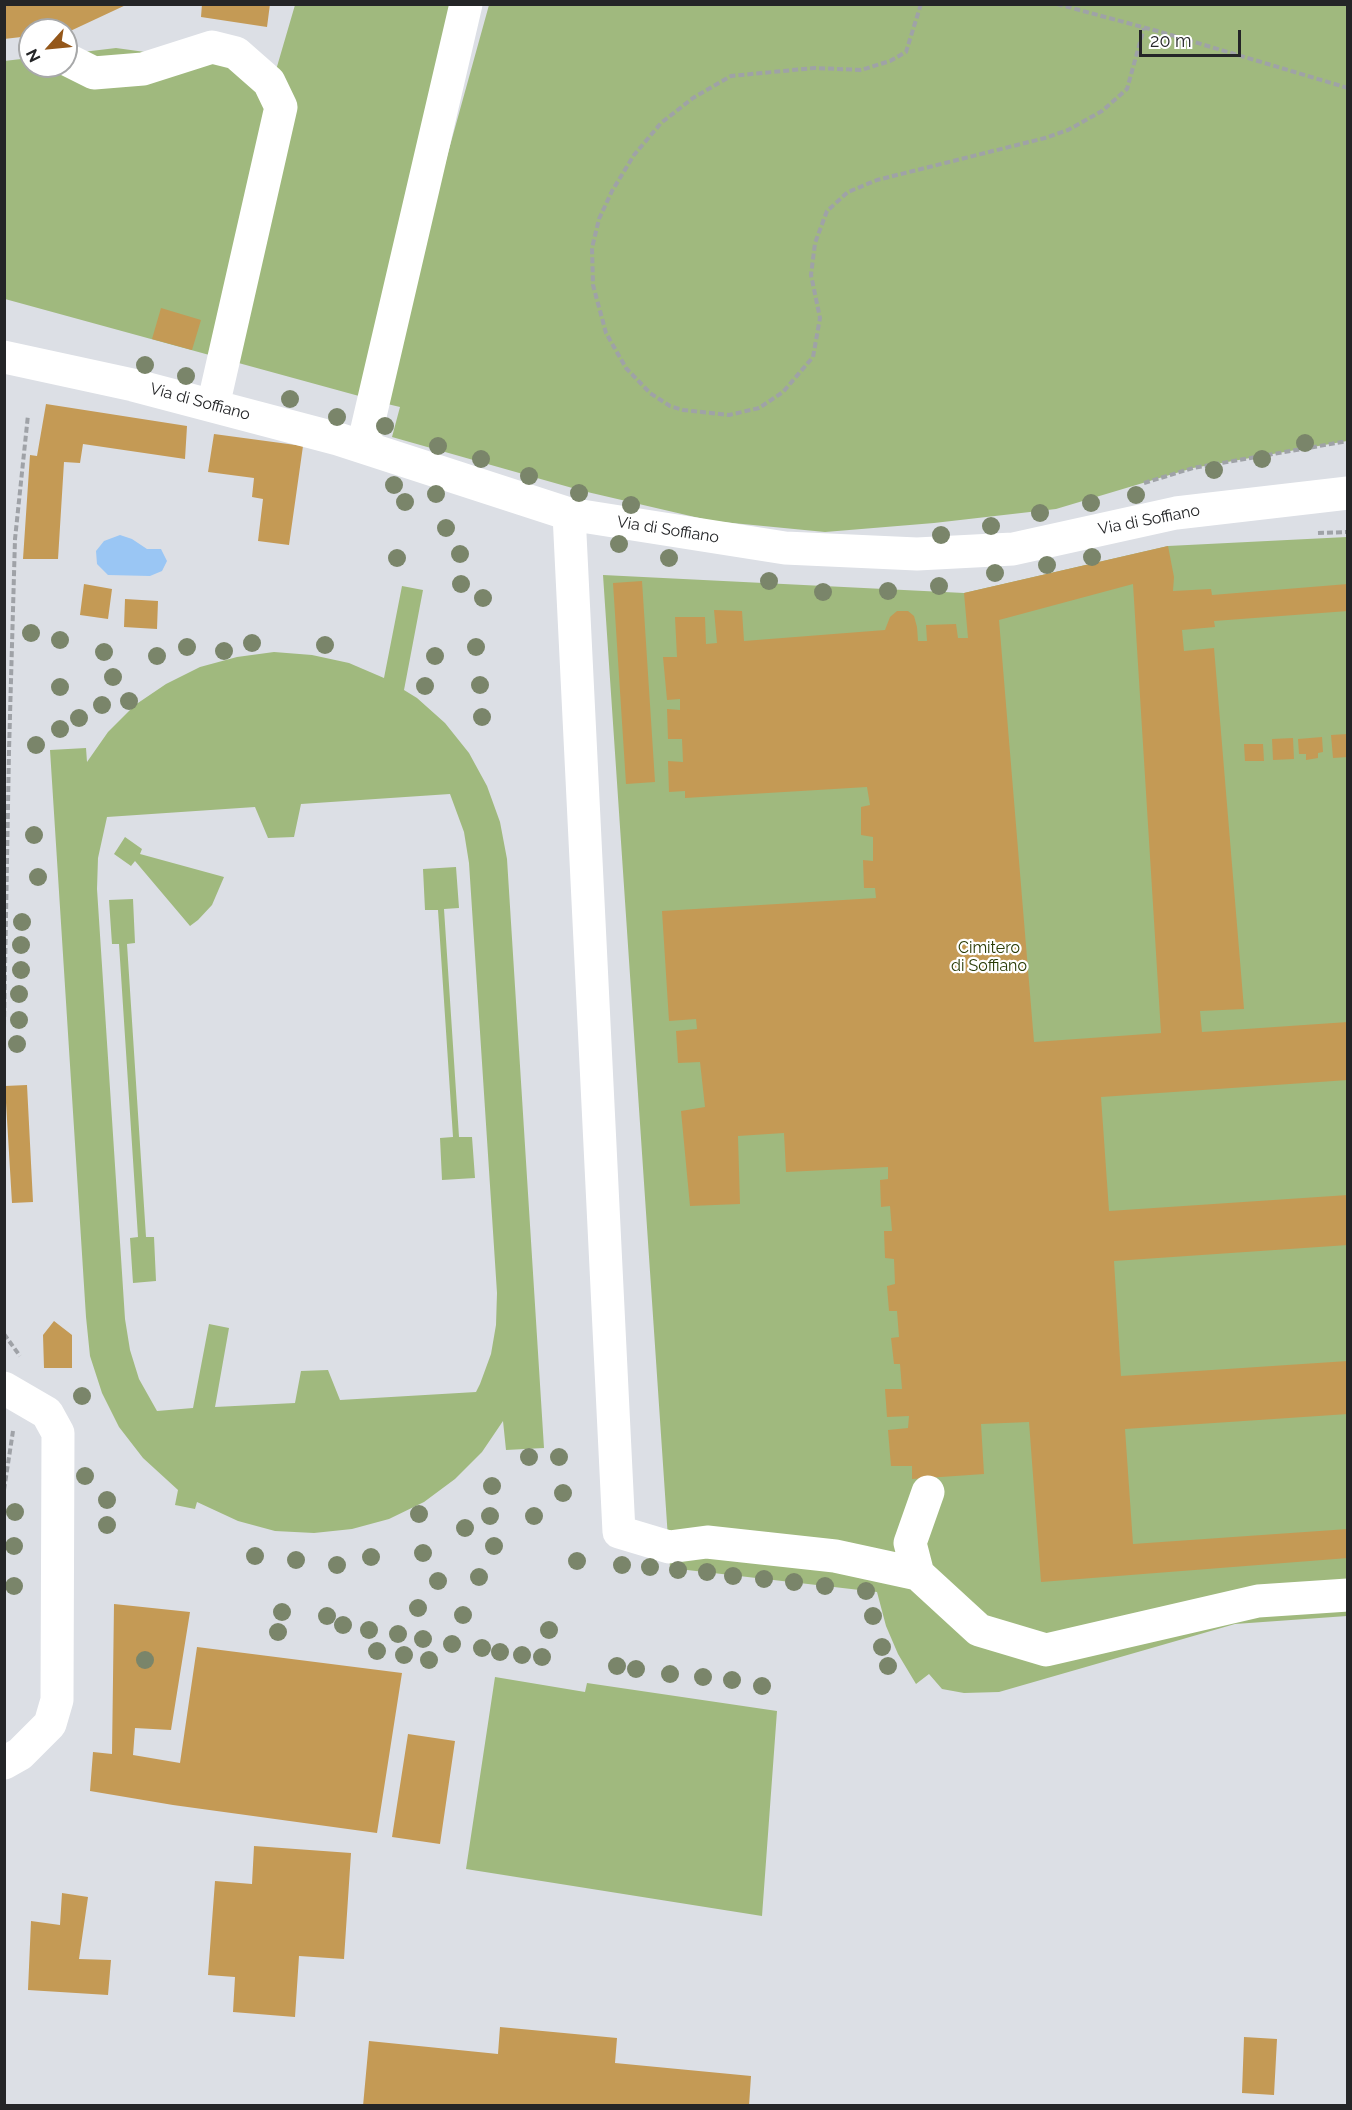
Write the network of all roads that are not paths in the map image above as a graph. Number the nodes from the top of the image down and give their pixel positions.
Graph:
1 (466, 4) edge
2 (78, 65) edge
3 (4, 357) edge
4 (213, 406) junction
5 (363, 446) junction
6 (1347, 493) edge
7 (569, 514) junction
8 (4, 1389) edge
9 (928, 1492) dead end
10 (918, 1574) junction
11 (1347, 1595) edge
12 (4, 1763) edge

1 - 5 street
2 - 4 street
3 - 4 street, Via di Soffiano
4 - 5 street, Via di Soffiano
5 - 7 street, Via di Soffiano
6 - 7 street, Via di Soffiano
7 - 10 street
8 - 12 street
9 - 10 street
10 - 11 street

